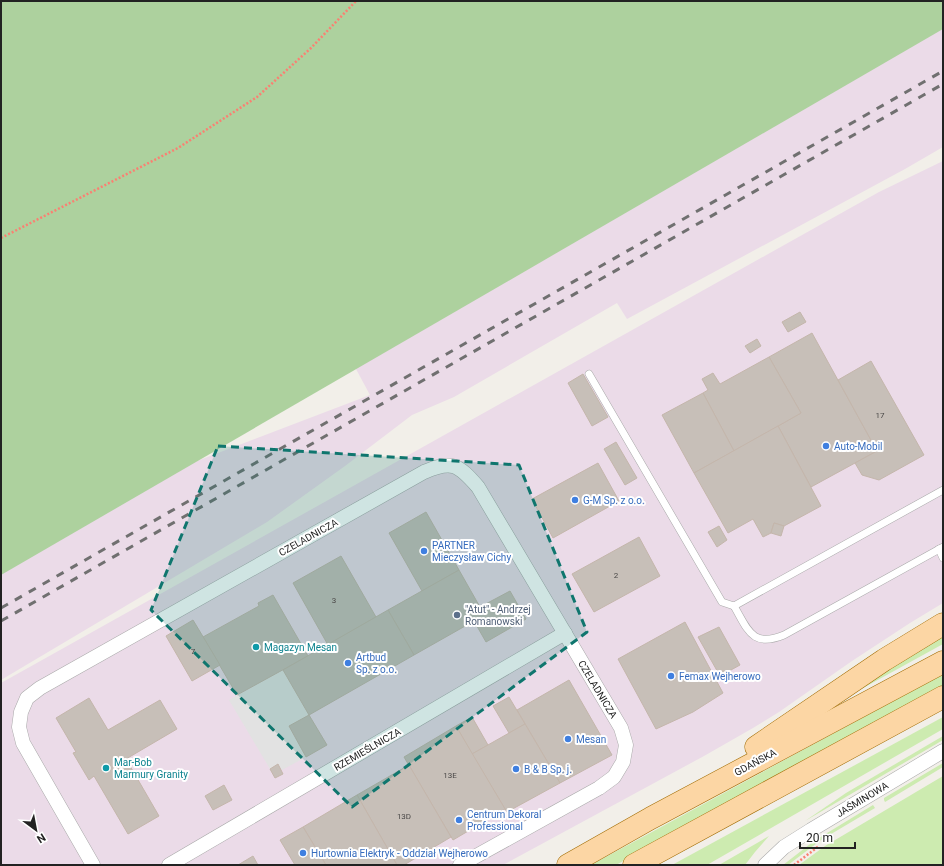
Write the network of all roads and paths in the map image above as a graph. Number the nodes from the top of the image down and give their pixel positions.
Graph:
1 (356, 1) edge
2 (1, 238) edge
3 (589, 374) dead end
4 (943, 490) edge
5 (941, 548) edge
6 (943, 558) edge
7 (734, 606) junction
8 (943, 624) edge
9 (566, 633) junction
10 (943, 662) edge
11 (943, 697) edge
12 (943, 751) edge
13 (651, 818) junction
14 (93, 865) edge
15 (169, 865) edge
16 (460, 865) edge
17 (568, 865) edge
18 (634, 865) edge
19 (765, 865) edge

1 - 2 path
3 - 7 lane
4 - 7 lane
5 - 6 lane
5 - 7 lane
8 - 13 main road
9 - 14 street, CZELADNICZA
9 - 15 street, RZEMIEŚLNICZA
9 - 16 street, CZELADNICZA
10 - 13 main road, GDAŃSKA
11 - 18 main road
12 - 19 street, JAŚMINOWA
13 - 17 main road, GDAŃSKA

